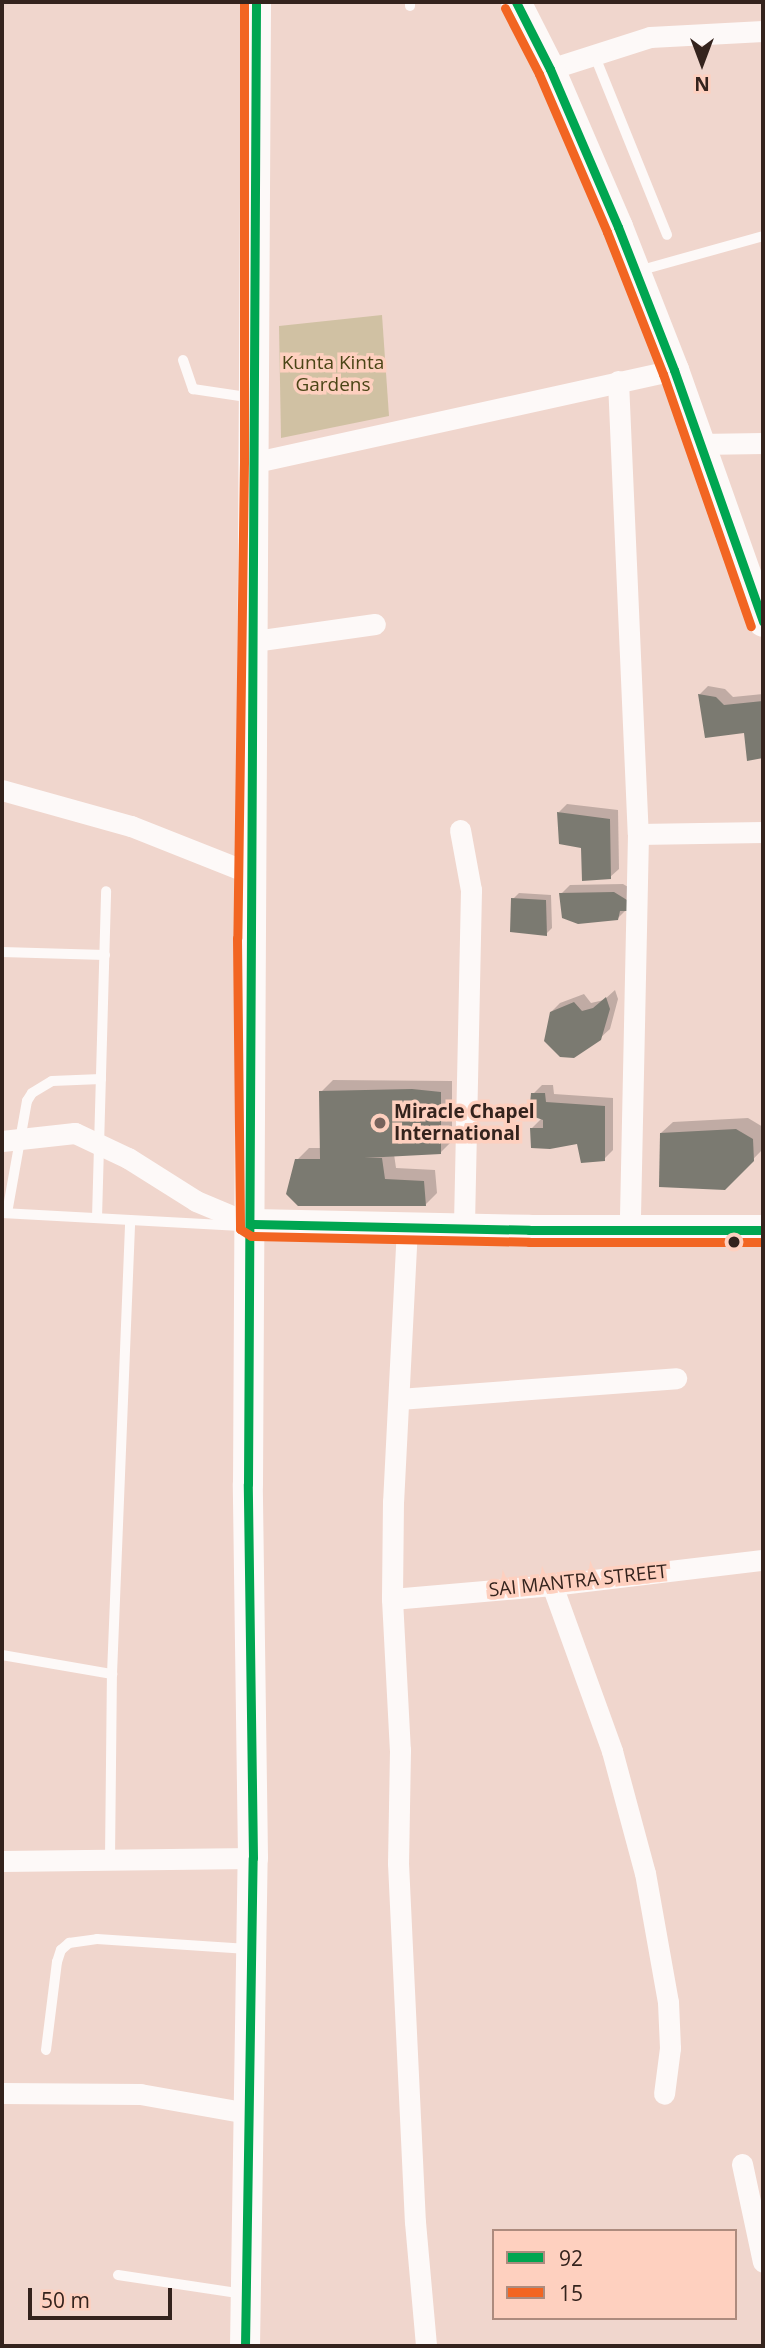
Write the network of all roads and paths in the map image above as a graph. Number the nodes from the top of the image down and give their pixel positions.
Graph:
1 (256, 2) edge
2 (516, 2) edge
3 (763, 31) edge
4 (594, 54) junction
5 (550, 68) junction
6 (667, 235) dead end
7 (763, 236) edge
8 (635, 271) junction
9 (183, 360) dead end
10 (674, 370) junction
11 (618, 381) junction
12 (256, 398) junction
13 (699, 443) junction
14 (763, 443) edge
15 (256, 462) junction
16 (763, 622) edge
17 (375, 624) dead end
18 (254, 641) junction
19 (2, 790) edge
20 (460, 830) dead end
21 (763, 832) edge
22 (638, 834) junction
23 (250, 873) junction
24 (106, 891) dead end
25 (2, 952) edge
26 (104, 955) junction
27 (101, 1079) junction
28 (11, 1141) edge
29 (97, 1141) junction
30 (4, 1213) edge
31 (97, 1218) junction
32 (130, 1220) junction
33 (250, 1225) junction
34 (407, 1227) junction
35 (464, 1227) junction
36 (763, 1230) edge
37 (630, 1231) junction
38 (676, 1378) dead end
39 (399, 1399) junction
40 (763, 1560) edge
41 (552, 1585) junction
42 (392, 1598) junction
43 (2, 1655) edge
44 (112, 1674) junction
45 (253, 1858) junction
46 (110, 1859) junction
47 (2, 1861) edge
48 (251, 1949) junction
49 (46, 2050) dead end
50 (2, 2093) edge
51 (664, 2094) dead end
52 (248, 2113) junction
53 (742, 2164) dead end
54 (763, 2262) edge
55 (118, 2275) dead end
56 (246, 2295) junction
57 (245, 2346) edge
58 (426, 2346) edge

1 - 12 main road
2 - 5 main road
3 - 4 street
4 - 5 street
4 - 6 lane
5 - 8 main road
7 - 8 lane
8 - 10 main road
9 - 12 lane
10 - 11 street
10 - 13 main road
11 - 15 street
11 - 22 street
12 - 15 main road
13 - 14 street
13 - 16 main road
15 - 18 main road
17 - 18 street
18 - 23 main road
19 - 23 street
20 - 35 street
21 - 22 street
22 - 37 street
23 - 33 main road
24 - 26 lane
25 - 26 lane
26 - 27 lane
27 - 28 lane
27 - 29 lane
28 - 29 street
28 - 30 lane
29 - 31 lane
29 - 33 street
30 - 31 lane
31 - 32 lane
32 - 33 lane
32 - 44 lane
33 - 34 main road
33 - 45 main road
34 - 35 main road
34 - 39 street
35 - 37 main road
36 - 37 main road
38 - 39 street
39 - 42 street
40 - 41 street, SAI MANTRA STREET
41 - 42 street, SAI MANTRA STREET
41 - 51 street
42 - 58 street
43 - 44 lane
44 - 46 lane
45 - 46 street
45 - 48 main road
46 - 47 street
48 - 49 lane
48 - 52 main road
50 - 52 street
52 - 56 main road
53 - 54 street
55 - 56 lane
56 - 57 main road

